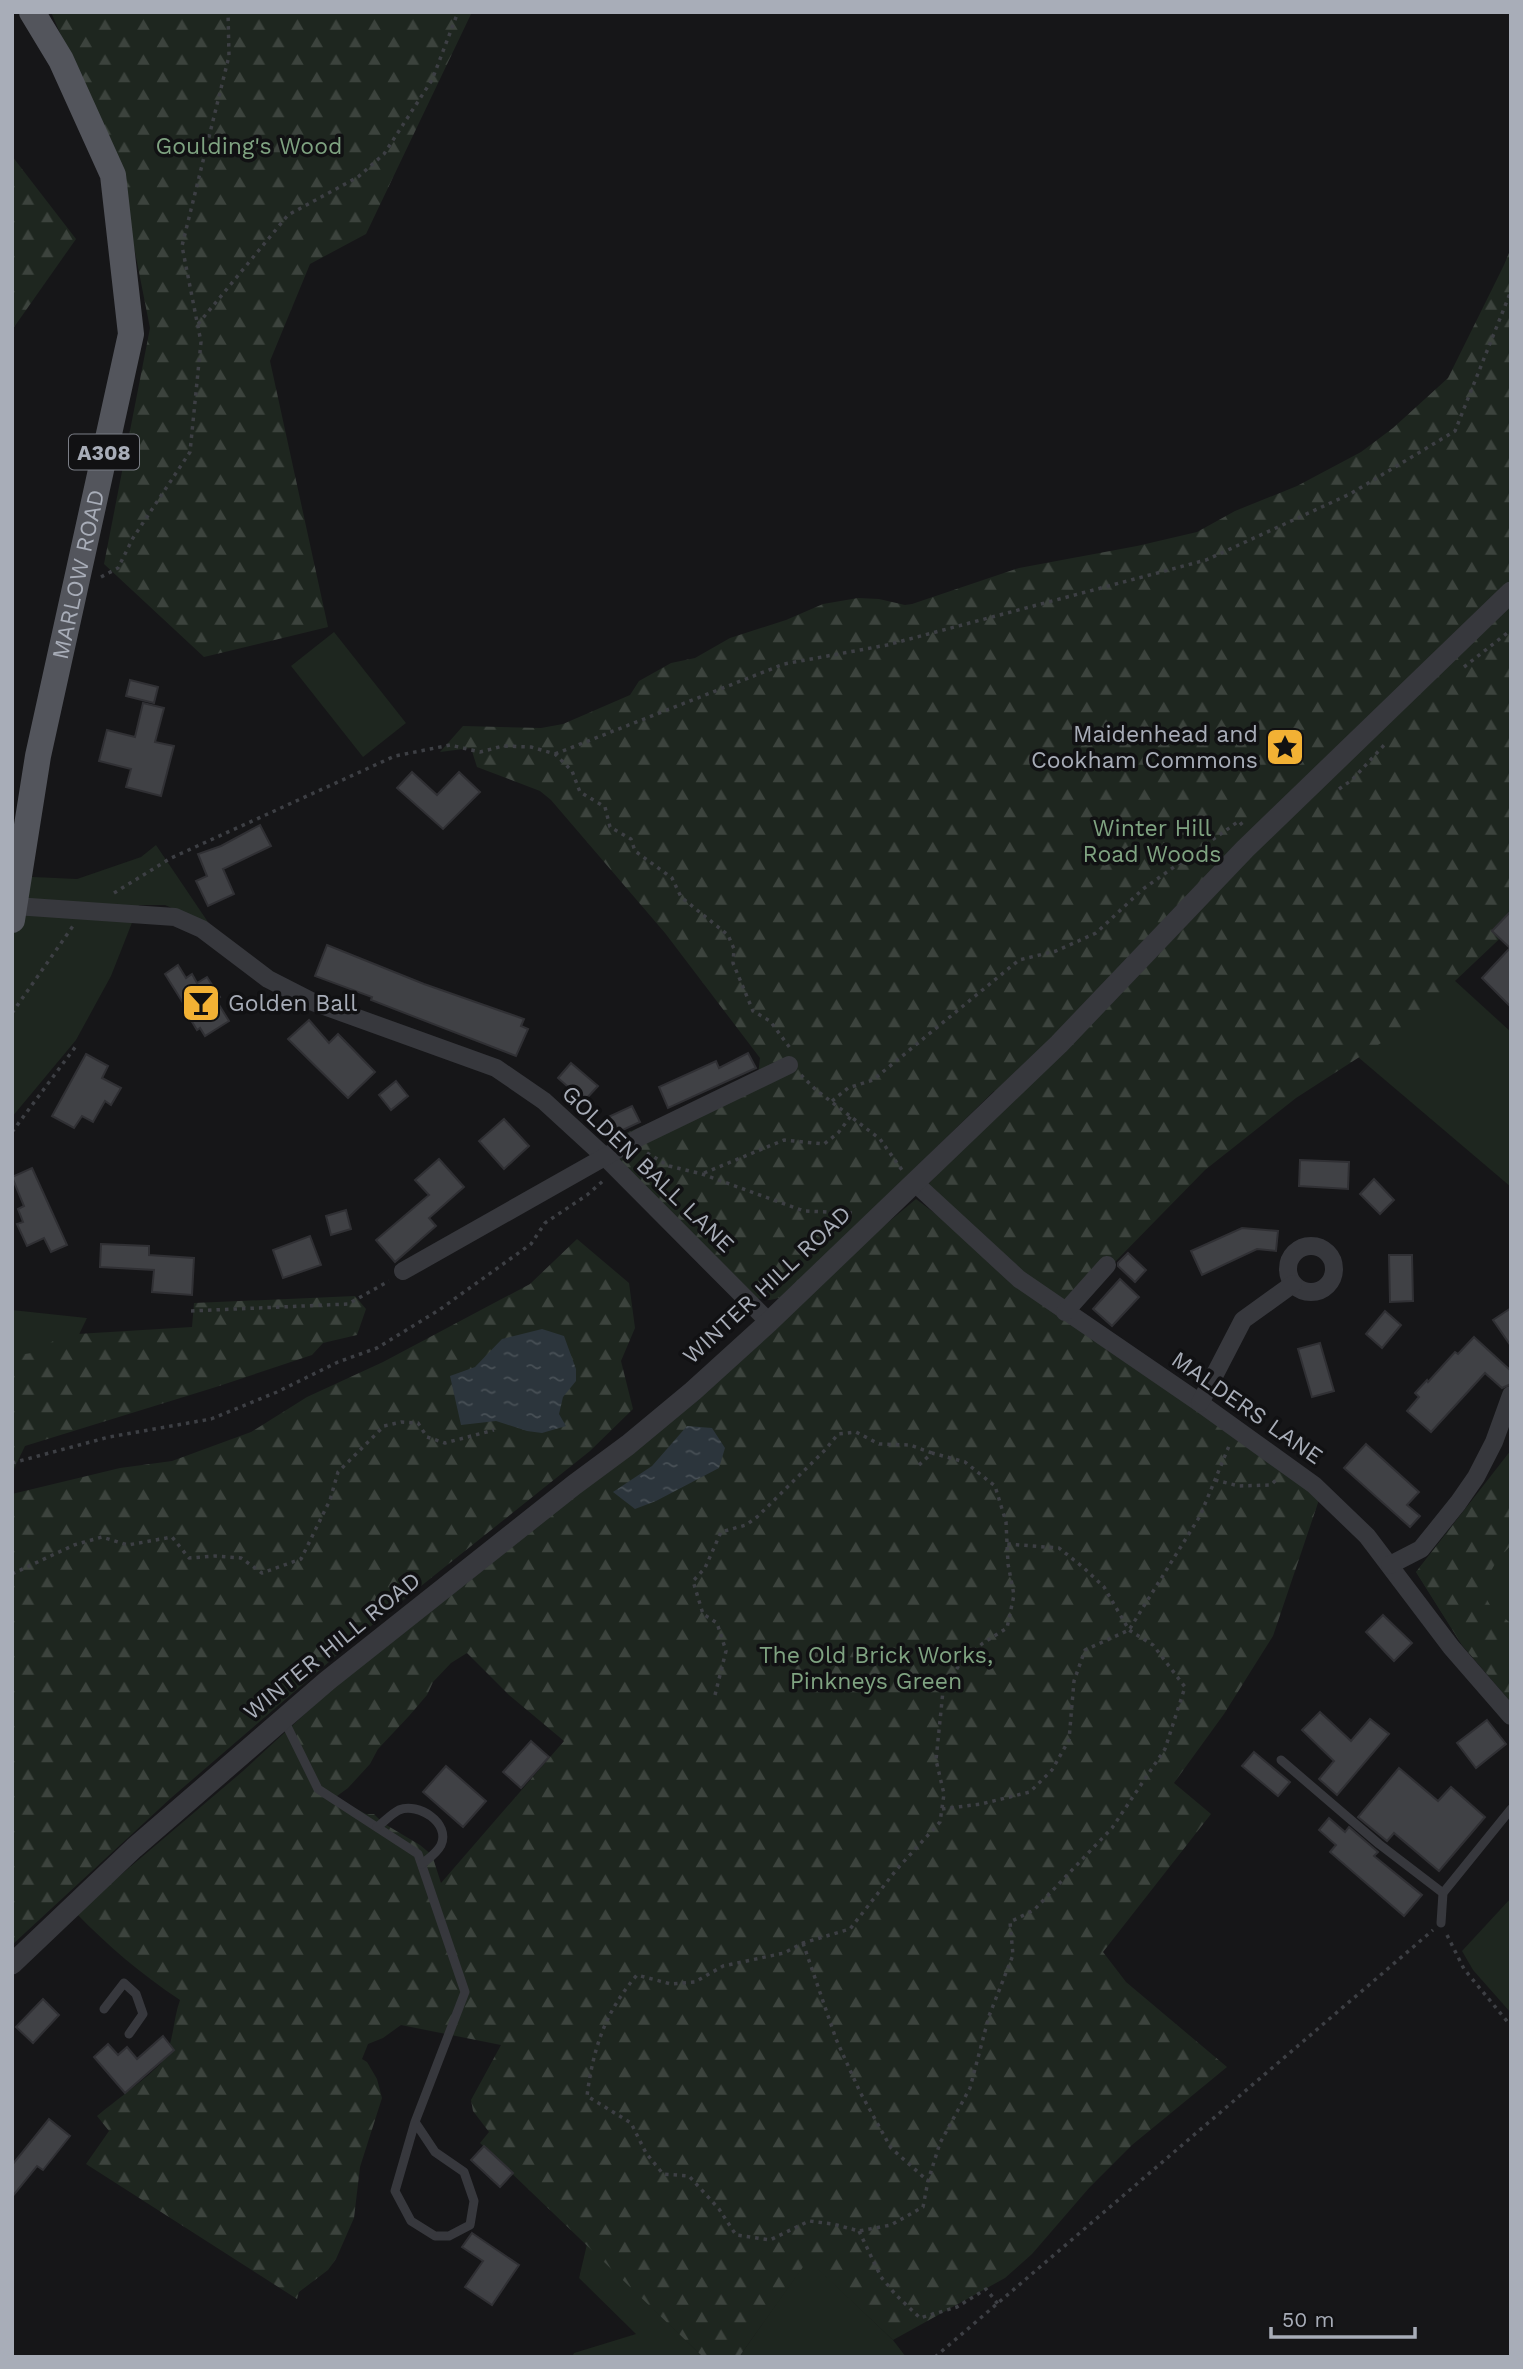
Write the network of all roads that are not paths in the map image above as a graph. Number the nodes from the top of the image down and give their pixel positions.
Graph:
1 (32, 12) edge
2 (1511, 592) edge
3 (14, 900) edge
4 (789, 1065) road end
5 (610, 1163) junction
6 (914, 1183) junction
7 (1107, 1265) dead end
8 (403, 1271) road end
9 (1293, 1284) dead end
10 (1065, 1312) junction
11 (769, 1322) junction
12 (1511, 1395) edge
13 (1200, 1403) junction
14 (1390, 1565) junction
15 (1511, 1716) edge
16 (283, 1719) junction
17 (1280, 1760) dead end
18 (1511, 1809) edge
19 (377, 1827) junction
20 (422, 1864) junction
21 (1443, 1893) junction
22 (1441, 1923) road end
23 (12, 1964) edge
24 (104, 2009) dead end
25 (129, 2034) dead end
26 (415, 2122) junction

1 - 3 main road, MARLOW ROAD / A308
2 - 6 street, WINTER HILL ROAD
3 - 5 street, GOLDEN BALL LANE
4 - 5 street
5 - 8 street
5 - 11 street, GOLDEN BALL LANE
6 - 10 street, MALDERS LANE
6 - 11 street, WINTER HILL ROAD
7 - 10 street
9 - 13 street
10 - 13 street, MALDERS LANE
11 - 16 street, WINTER HILL ROAD
12 - 14 street
13 - 14 street, MALDERS LANE
14 - 15 street, MALDERS LANE
16 - 19 lane
16 - 23 street, WINTER HILL ROAD
17 - 21 lane
18 - 21 lane
19 - 20 lane
19 - 20 lane
20 - 26 lane
21 - 22 lane
24 - 25 lane
26 - 26 lane

